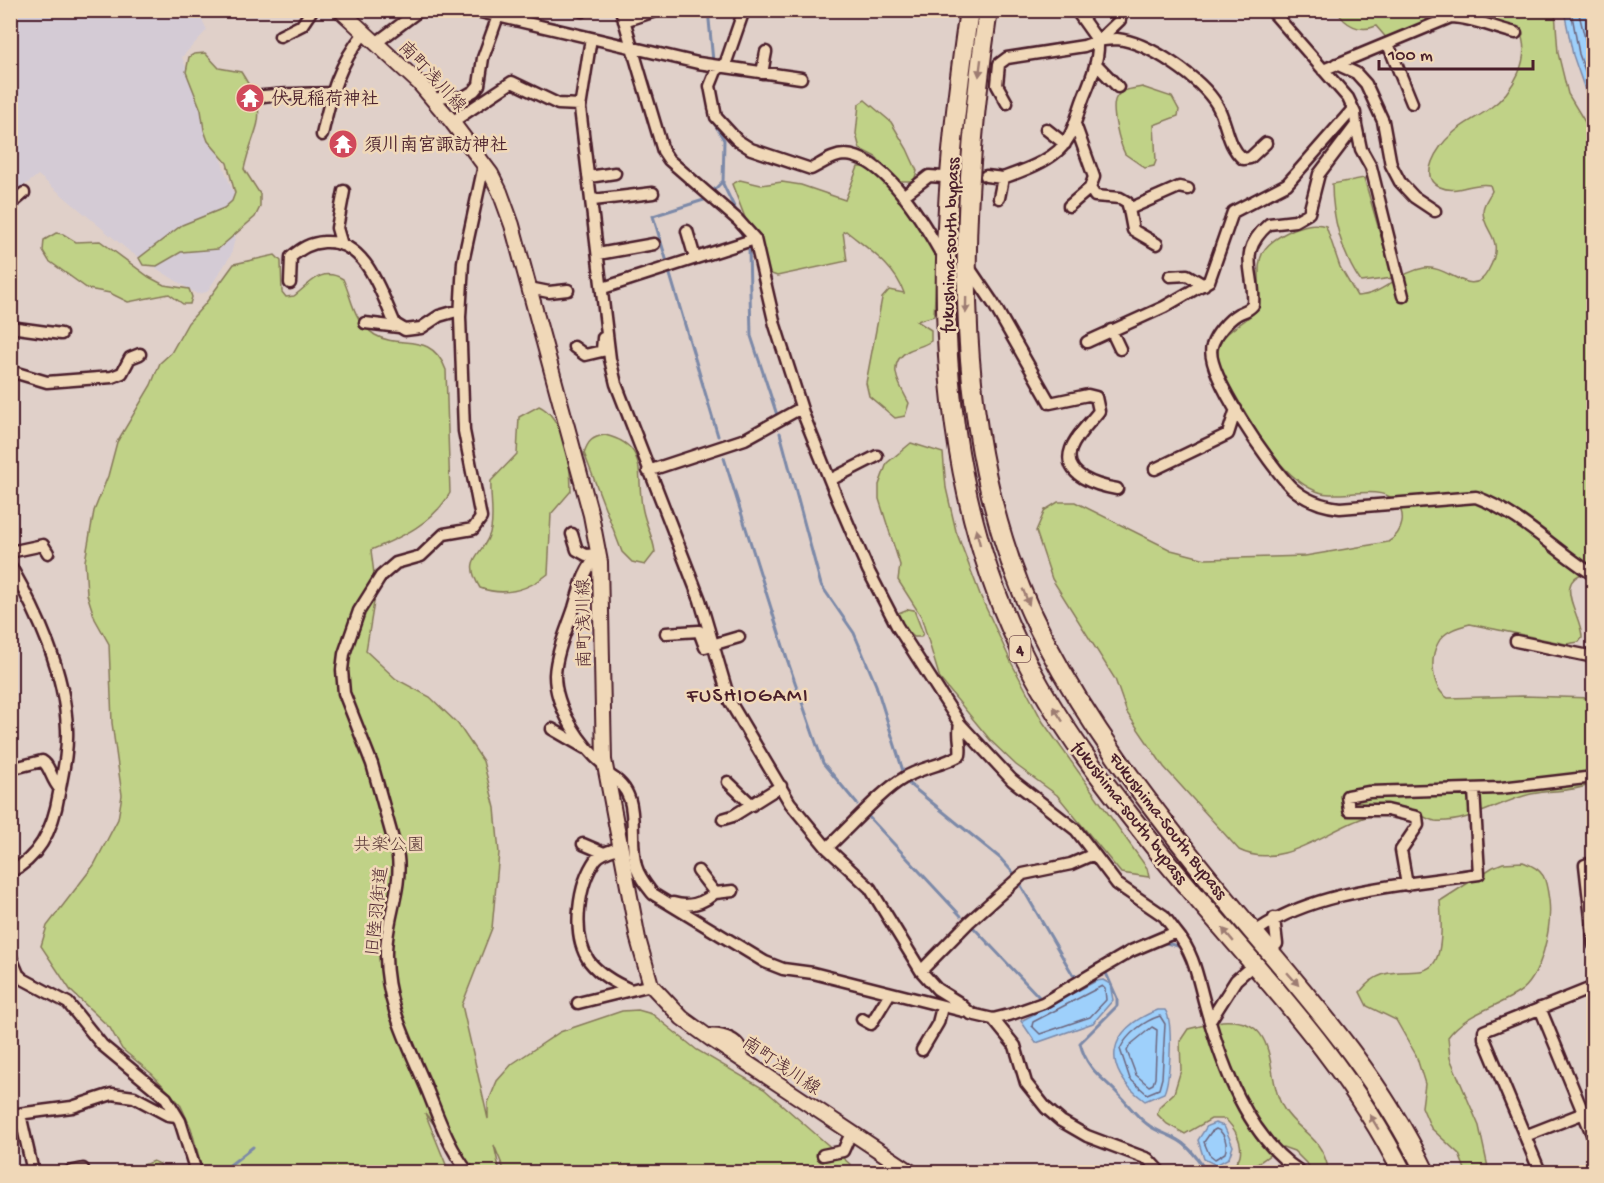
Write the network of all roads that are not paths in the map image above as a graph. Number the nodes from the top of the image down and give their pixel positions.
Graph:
1 (312, 10) edge
2 (340, 10) edge
3 (420, 10) edge
4 (472, 10) edge
5 (658, 10) edge
6 (744, 10) edge
7 (969, 10) edge
8 (988, 10) edge
9 (1076, 10) edge
10 (1271, 10) edge
11 (498, 16) junction
12 (623, 16) edge
13 (1120, 20) dead end
14 (364, 32) junction
15 (1516, 33) dead end
16 (280, 36) dead end
17 (591, 38) junction
18 (1098, 41) junction
19 (376, 43) junction
20 (1388, 44) junction
21 (632, 46) junction
22 (766, 52) dead end
23 (1096, 64) junction
24 (1336, 64) junction
25 (720, 65) junction
26 (1323, 70) junction
27 (762, 73) junction
28 (801, 78) dead end
29 (1118, 87) dead end
30 (331, 93) junction
31 (257, 97) dead end
32 (433, 100) junction
33 (1006, 103) dead end
34 (1412, 103) dead end
35 (580, 105) junction
36 (1353, 109) junction
37 (452, 122) junction
38 (1075, 124) junction
39 (1356, 125) junction
40 (1046, 129) dead end
41 (322, 135) dead end
42 (1266, 143) dead end
43 (1065, 144) junction
44 (484, 165) junction
45 (615, 173) dead end
46 (986, 176) dead end
47 (590, 177) junction
48 (943, 177) dead end
49 (1003, 178) junction
50 (1090, 188) junction
51 (1188, 189) dead end
52 (344, 191) dead end
53 (24, 193) dead end
54 (653, 193) dead end
55 (903, 196) junction
56 (999, 198) dead end
57 (592, 200) junction
58 (10, 205) edge
59 (1069, 206) dead end
60 (1129, 208) junction
61 (1435, 211) dead end
62 (687, 231) dead end
63 (755, 239) junction
64 (342, 244) junction
65 (654, 244) dead end
66 (1157, 244) dead end
67 (939, 250) dead end
68 (598, 254) junction
69 (694, 258) junction
70 (967, 264) junction
71 (1170, 276) dead end
72 (290, 283) dead end
73 (1204, 285) junction
74 (529, 288) junction
75 (603, 288) junction
76 (568, 290) dead end
77 (1403, 296) dead end
78 (460, 310) junction
79 (606, 320) junction
80 (365, 323) dead end
81 (10, 327) edge
82 (399, 327) junction
83 (1111, 330) junction
84 (61, 334) dead end
85 (1087, 342) dead end
86 (574, 346) dead end
87 (1120, 349) dead end
88 (140, 354) dead end
89 (10, 371) edge
90 (801, 408) junction
91 (1236, 409) junction
92 (877, 456) dead end
93 (1155, 469) dead end
94 (648, 471) junction
95 (830, 480) junction
96 (1117, 489) dead end
97 (572, 534) dead end
98 (10, 552) edge
99 (48, 553) dead end
100 (598, 554) junction
101 (10, 566) edge
102 (1593, 574) edge
103 (666, 633) dead end
104 (739, 637) dead end
105 (1516, 641) dead end
106 (712, 645) junction
107 (1593, 657) edge
108 (960, 724) junction
109 (552, 729) dead end
110 (588, 750) junction
111 (10, 769) edge
112 (606, 770) junction
113 (1593, 777) edge
114 (728, 782) dead end
115 (781, 786) junction
116 (60, 789) junction
117 (1474, 790) junction
118 (752, 805) junction
119 (723, 819) dead end
120 (583, 844) dead end
121 (621, 847) junction
122 (827, 848) junction
123 (604, 852) junction
124 (1094, 854) junction
125 (1593, 862) edge
126 (698, 871) dead end
127 (10, 872) edge
128 (1407, 885) junction
129 (733, 891) dead end
130 (715, 893) junction
131 (664, 901) junction
132 (1592, 916) edge
133 (1274, 918) junction
134 (1176, 932) junction
135 (1254, 933) junction
136 (1593, 945) edge
137 (1269, 951) junction
138 (10, 955) edge
139 (1253, 965) junction
140 (921, 971) junction
141 (651, 985) junction
142 (1593, 987) edge
143 (631, 990) junction
144 (890, 993) junction
145 (578, 1003) dead end
146 (942, 1007) junction
147 (1540, 1008) junction
148 (971, 1014) junction
149 (993, 1018) junction
150 (861, 1019) dead end
151 (1210, 1021) junction
152 (922, 1050) dead end
153 (1588, 1112) edge
154 (15, 1115) edge
155 (177, 1116) junction
156 (851, 1133) junction
157 (1525, 1136) junction
158 (1593, 1139) edge
159 (823, 1155) dead end
160 (83, 1169) dead end
161 (33, 1173) edge
162 (69, 1173) edge
163 (196, 1173) edge
164 (468, 1173) edge
165 (911, 1173) edge
166 (1160, 1173) edge
167 (1301, 1173) edge
168 (1402, 1173) edge
169 (1425, 1173) edge
170 (1540, 1173) edge

1 - 16 street
2 - 14 street, 南町浅川線
3 - 19 street
4 - 11 street
5 - 12 street
6 - 25 street
139 -> 7 highway, fukushima-south bypass / 4
8 -> 70 highway, Fukushima-South Bypass / 4
9 - 18 street
10 - 26 street
11 - 17 street
11 - 32 street
12 - 21 street
13 - 18 street
14 - 19 street, 南町浅川線
14 - 30 street
15 - 20 street
17 - 21 street
17 - 35 street
18 - 23 street
18 - 33 street
18 - 42 street
19 - 32 street, 南町浅川線
20 - 24 street
20 - 34 street
21 - 25 street
21 - 63 street
22 - 27 street
23 - 29 street
23 - 38 street
24 - 26 street
24 - 61 street
25 - 27 street
25 - 55 street
26 - 36 street
27 - 28 street
30 - 31 street
30 - 41 street
32 - 37 street, 南町浅川線
35 - 37 street
35 - 47 street
36 - 39 street
36 - 73 street
37 - 44 street, 南町浅川線
38 - 43 street
38 - 50 street
39 - 77 street
39 - 91 street
40 - 43 street
43 - 49 street
44 - 74 street, 南町浅川線
44 - 78 street, 旧陸羽街道
45 - 47 street
46 - 49 street
47 - 57 street
48 - 55 street
49 - 56 street
50 - 59 street
50 - 60 street
51 - 60 street
52 - 64 street
53 - 58 street
54 - 57 street
55 - 67 street
57 - 68 street
60 - 66 street
62 - 69 street
63 - 69 street
63 - 90 street
64 - 72 street
64 - 82 street
65 - 68 street
68 - 75 street
69 - 75 street
70 - 96 street
70 -> 135 highway, Fukushima-South Bypass / 4
71 - 73 street
73 - 83 street
74 - 76 street
74 - 100 street, 南町浅川線
75 - 79 street
78 - 82 street
78 - 164 street, 旧陸羽街道
79 - 86 street
79 - 94 street
80 - 82 street
81 - 84 street
83 - 85 street
83 - 87 street
88 - 89 street
90 - 94 street
90 - 95 street
91 - 93 street
91 - 102 street
92 - 95 street
94 - 106 street
95 - 108 street
97 - 100 street
98 - 99 street
100 - 110 street
100 - 112 street, 南町浅川線
101 - 116 street
103 - 106 street
104 - 106 street
105 - 107 street
106 - 115 street
108 - 122 street
108 - 124 street
109 - 110 street
110 - 112 street
111 - 116 street
112 - 121 street, 南町浅川線
112 - 131 street
113 - 117 street
114 - 118 street
115 - 118 street
115 - 122 street
116 - 127 street
117 - 128 street
117 - 128 street
118 - 119 street
120 - 123 street
121 - 123 street
121 - 141 street, 南町浅川線
122 - 140 street
123 - 143 street
124 - 134 street
124 - 140 street
125 - 132 street
126 - 130 street
128 - 133 street
129 - 130 street
130 - 131 street
131 - 144 street
132 - 136 street
133 - 135 street
133 - 137 street
134 - 149 street
134 - 151 street
135 - 137 highway, Fukushima-South Bypass / 4
137 -> 169 highway, Fukushima-South Bypass / 4
138 - 155 street
139 - 151 street
168 -> 139 highway, fukushima-south bypass / 4
140 - 148 street
141 - 143 street
141 - 156 street, 南町浅川線
142 - 147 street
143 - 145 street
144 - 146 street
144 - 150 street
146 - 148 street
146 - 152 street
147 - 153 street
147 - 157 street
148 - 149 street
149 - 166 street
151 - 167 street
153 - 157 street
153 - 158 street
154 - 155 street
154 - 161 street
155 - 163 street
156 - 159 street
156 - 165 street, 南町浅川線
157 - 170 street
160 - 162 street

